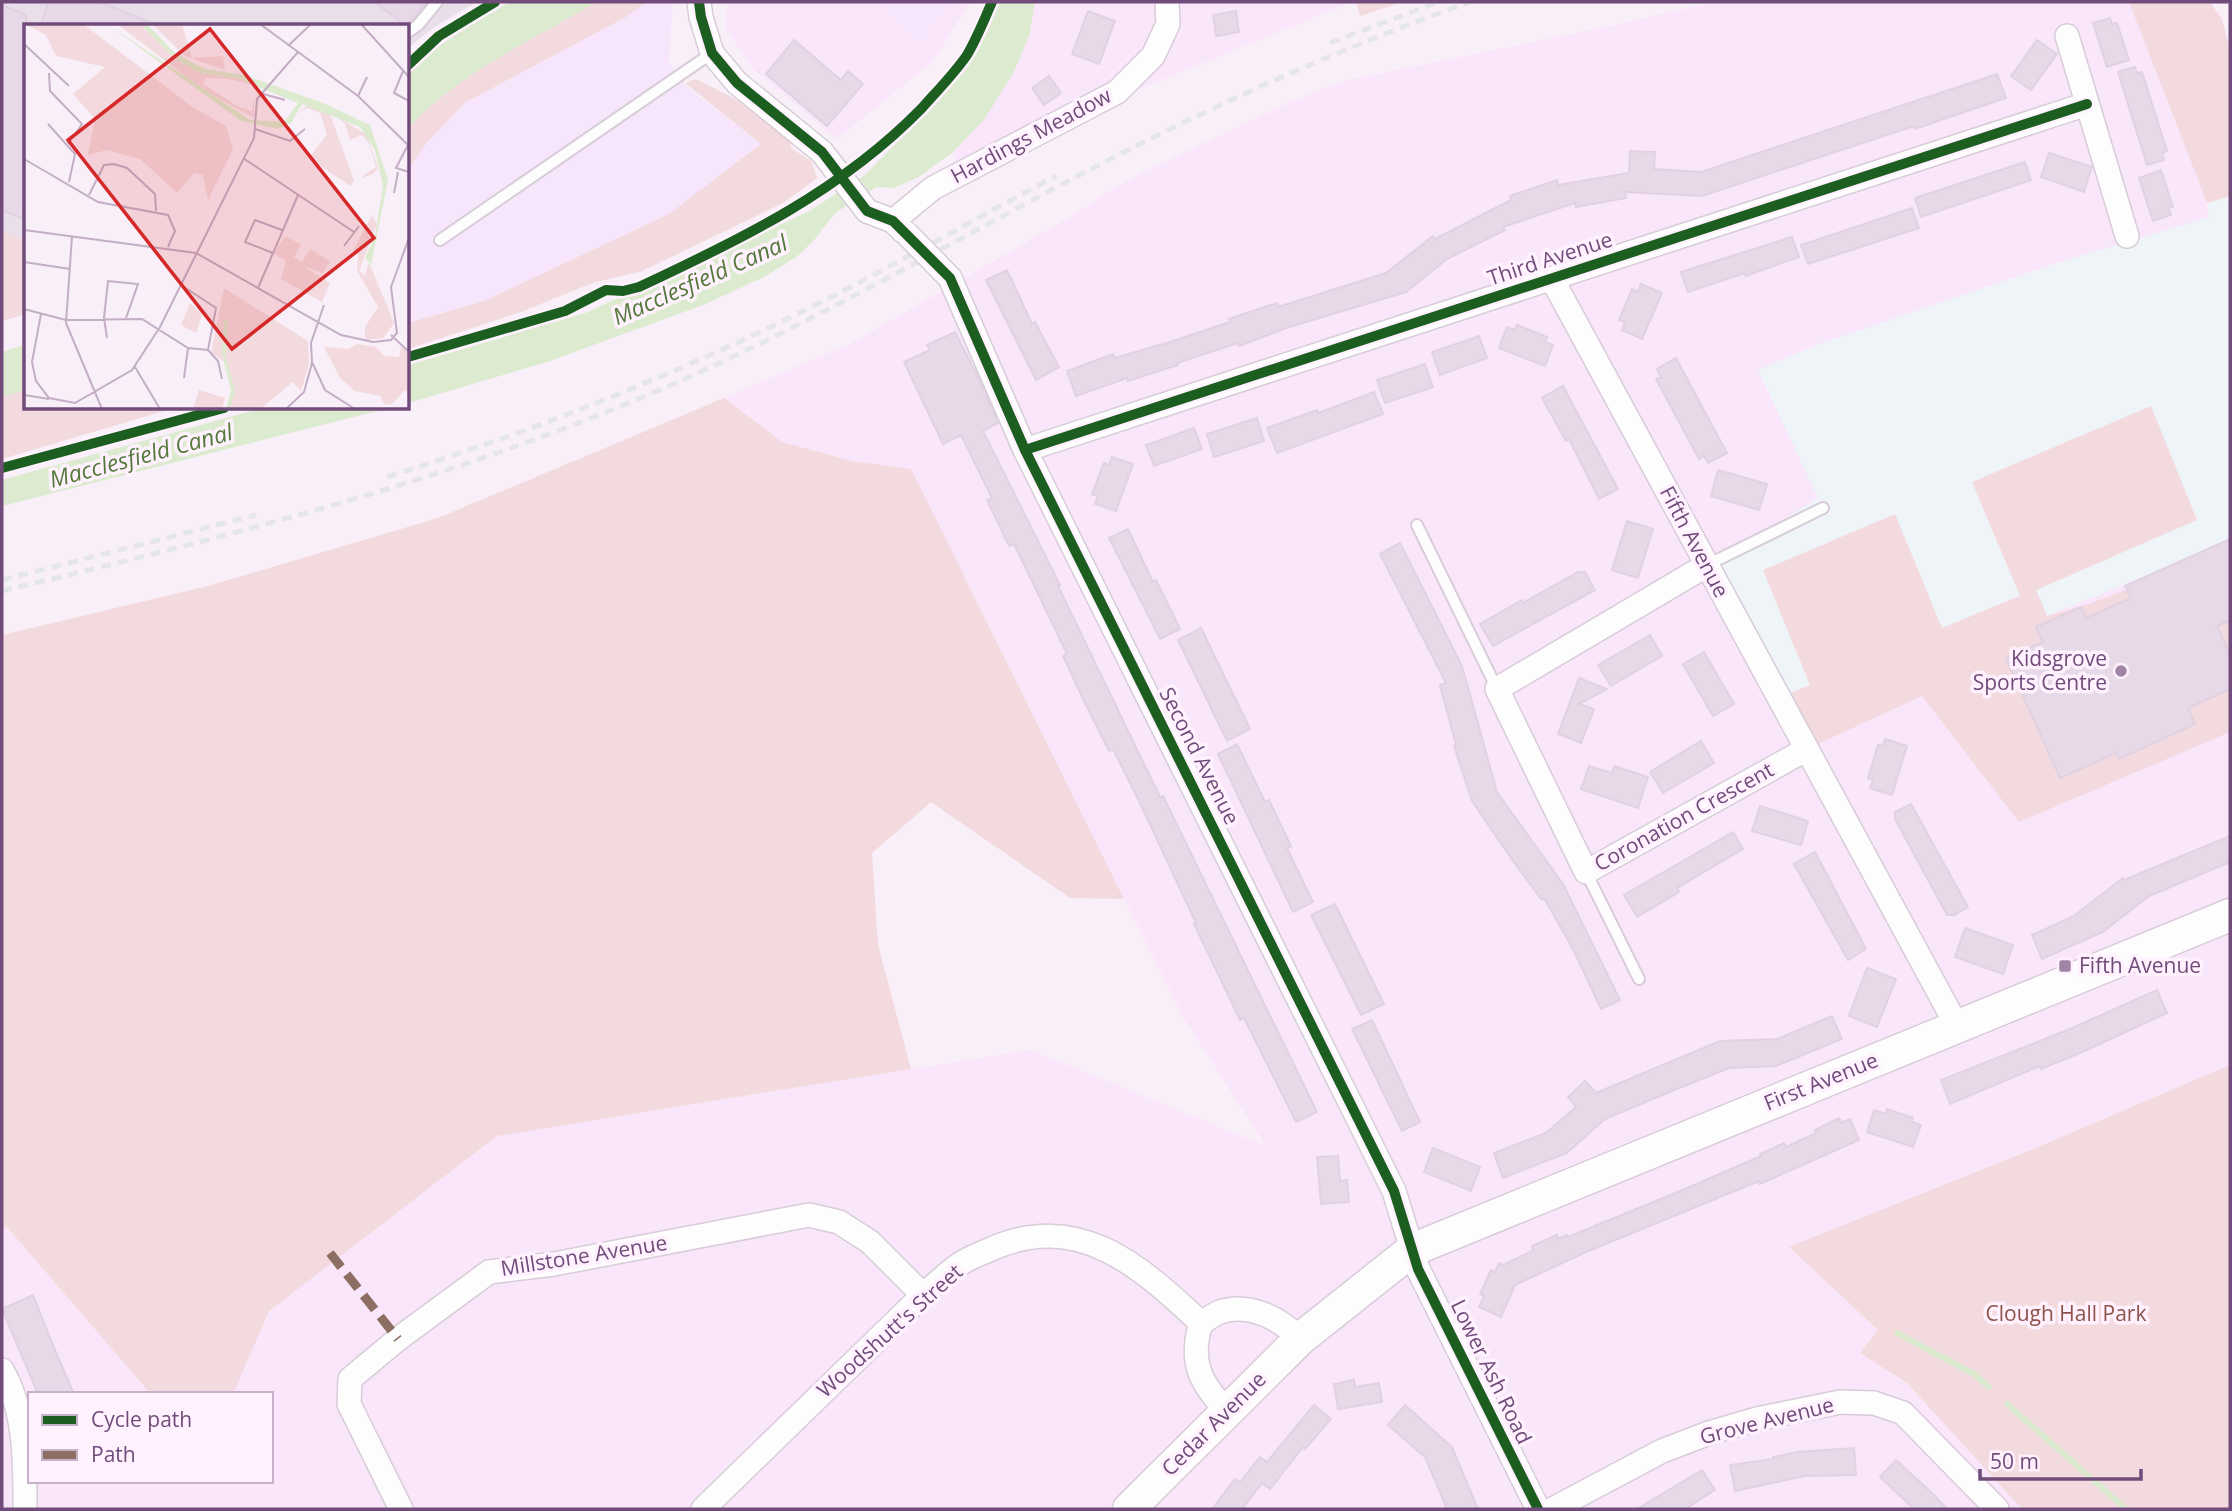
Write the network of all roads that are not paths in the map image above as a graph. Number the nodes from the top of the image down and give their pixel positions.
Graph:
1 (437, 2) edge
2 (699, 2) edge
3 (1167, 2) edge
4 (410, 31) edge
5 (2067, 36) dead end
6 (712, 53) junction
7 (2087, 104) junction
8 (899, 227) junction
9 (2127, 236) dead end
10 (440, 240) dead end
11 (1552, 279) junction
12 (1025, 450) junction
13 (1823, 508) dead end
14 (1417, 525) dead end
15 (1707, 565) junction
16 (1497, 689) junction
17 (1807, 749) junction
18 (1586, 872) junction
19 (2230, 915) edge
20 (1639, 979) dead end
21 (1957, 1026) junction
22 (1412, 1250) junction
23 (923, 1295) junction
24 (1201, 1323) junction
25 (1300, 1339) junction
26 (2, 1370) edge
27 (1227, 1410) junction
28 (25, 1509) edge
29 (401, 1509) edge
30 (703, 1509) edge
31 (1129, 1509) edge
32 (1538, 1509) edge
33 (1553, 1509) edge
34 (1997, 1509) edge

1 - 4 lane
2 - 6 street
3 - 8 street, Hardings Meadow
5 - 7 street
6 - 8 street
6 - 10 lane
7 - 9 street
7 - 11 street, Third Avenue
8 - 12 street, Second Avenue, bridge
11 - 12 street, Third Avenue
11 - 15 street, Fifth Avenue
12 - 22 street, Second Avenue
13 - 15 lane
14 - 16 lane
15 - 16 street
15 - 17 street, Fifth Avenue
16 - 18 street, Coronation Crescent
17 - 18 street, Coronation Crescent
17 - 21 street, Fifth Avenue
18 - 20 lane
19 - 21 main road, First Avenue
21 - 22 main road, First Avenue
22 - 25 main road, Cedar Avenue
22 - 32 street, Lower Ash Road
23 - 24 street, Woodshutt's Street
23 - 29 street, Millstone Avenue
23 - 30 street, Woodshutt's Street
24 - 25 street
24 - 27 street
25 - 27 main road, Cedar Avenue
26 - 28 street
27 - 31 main road, Cedar Avenue
33 - 34 street, Grove Avenue

